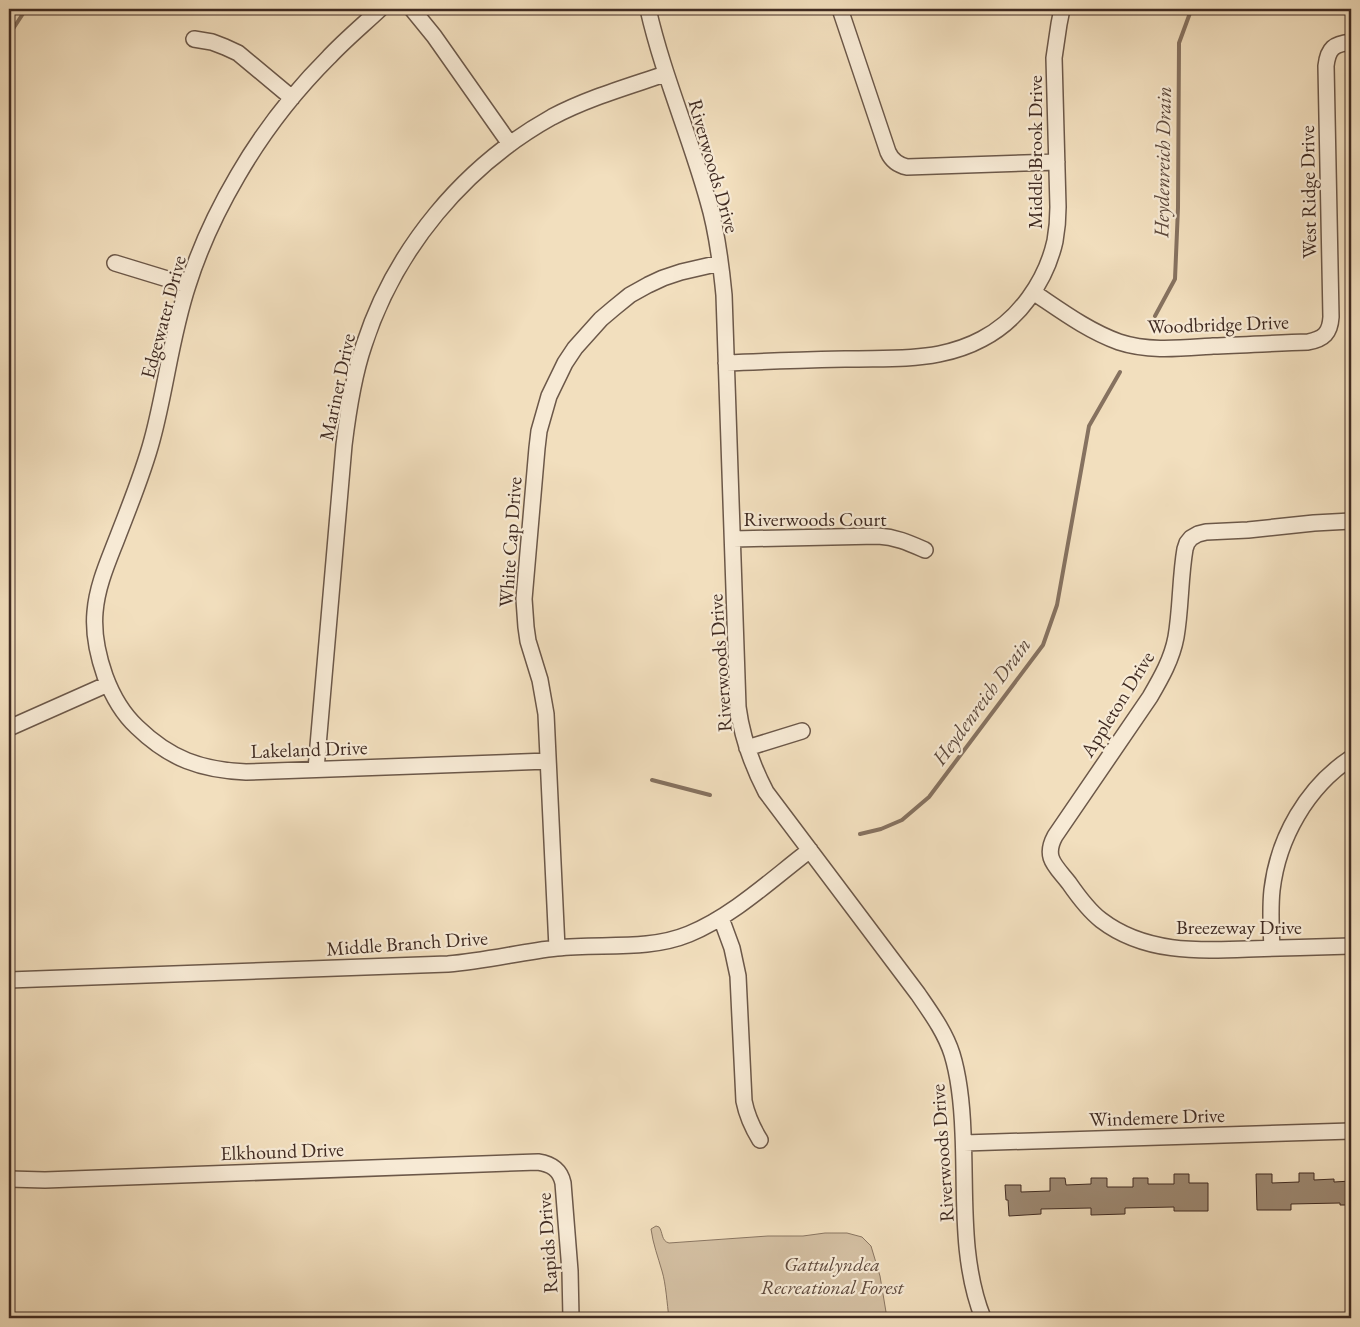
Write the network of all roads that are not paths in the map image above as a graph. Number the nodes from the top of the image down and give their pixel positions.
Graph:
1 (380, 9) edge
2 (412, 9) edge
3 (648, 9) edge
4 (840, 9) edge
5 (1062, 9) edge
6 (194, 39) dead end
7 (1351, 42) edge
8 (665, 74) junction
9 (292, 98) junction
10 (510, 144) junction
11 (1057, 162) junction
12 (115, 263) dead end
13 (720, 263) junction
14 (188, 285) junction
15 (1033, 292) junction
16 (1326, 334) joint
17 (726, 363) junction
18 (1351, 522) edge
19 (733, 539) junction
20 (925, 550) dead end
21 (108, 684) junction
22 (9, 728) edge
23 (802, 731) dead end
24 (747, 748) junction
25 (1351, 758) edge
26 (548, 761) junction
27 (316, 769) junction
28 (810, 850) junction
29 (1049, 850) joint
30 (721, 918) junction
31 (1351, 946) edge
32 (557, 948) junction
33 (1272, 948) junction
34 (9, 980) edge
35 (1351, 1130) edge
36 (760, 1140) dead end
37 (964, 1143) junction
38 (555, 1168) joint
39 (9, 1179) edge
40 (571, 1318) edge
41 (983, 1318) edge

1 - 9 street, Edgewater Drive
2 - 10 street
3 - 8 street, Riverwoods Drive
4 - 11 street
5 - 11 street, Middle Brook Drive
6 - 9 street
7 - 16 street, West Ridge Drive
8 - 10 street, Mariner Drive
8 - 13 street, Riverwoods Drive
9 - 14 street, Edgewater Drive
10 - 27 street, Mariner Drive
11 - 15 street, Middle Brook Drive
12 - 14 street
13 - 17 street, Riverwoods Drive
13 - 26 street, White Cap Drive
14 - 21 street, Edgewater Drive
15 - 16 street, Woodbridge Drive
15 - 17 street, Middle Brook Drive
17 - 19 street, Riverwoods Drive
18 - 29 street, Appleton Drive
19 - 20 street, Riverwoods Court
19 - 24 street, Riverwoods Drive
21 - 22 street
21 - 27 street, Lakeland Drive
23 - 24 street
24 - 28 street, Riverwoods Drive
25 - 33 street
26 - 27 street, Lakeland Drive
26 - 32 street, White Cap Drive
28 - 30 street, Middle Branch Drive
28 - 37 street, Riverwoods Drive
29 - 33 street, Breezeway Drive
30 - 32 street, Middle Branch Drive
30 - 36 street
31 - 33 street, Breezeway Drive
32 - 34 street, Middle Branch Drive
35 - 37 street, Windemere Drive
37 - 41 street, Riverwoods Drive
38 - 39 street, Elkhound Drive
38 - 40 street, Rapids Drive

